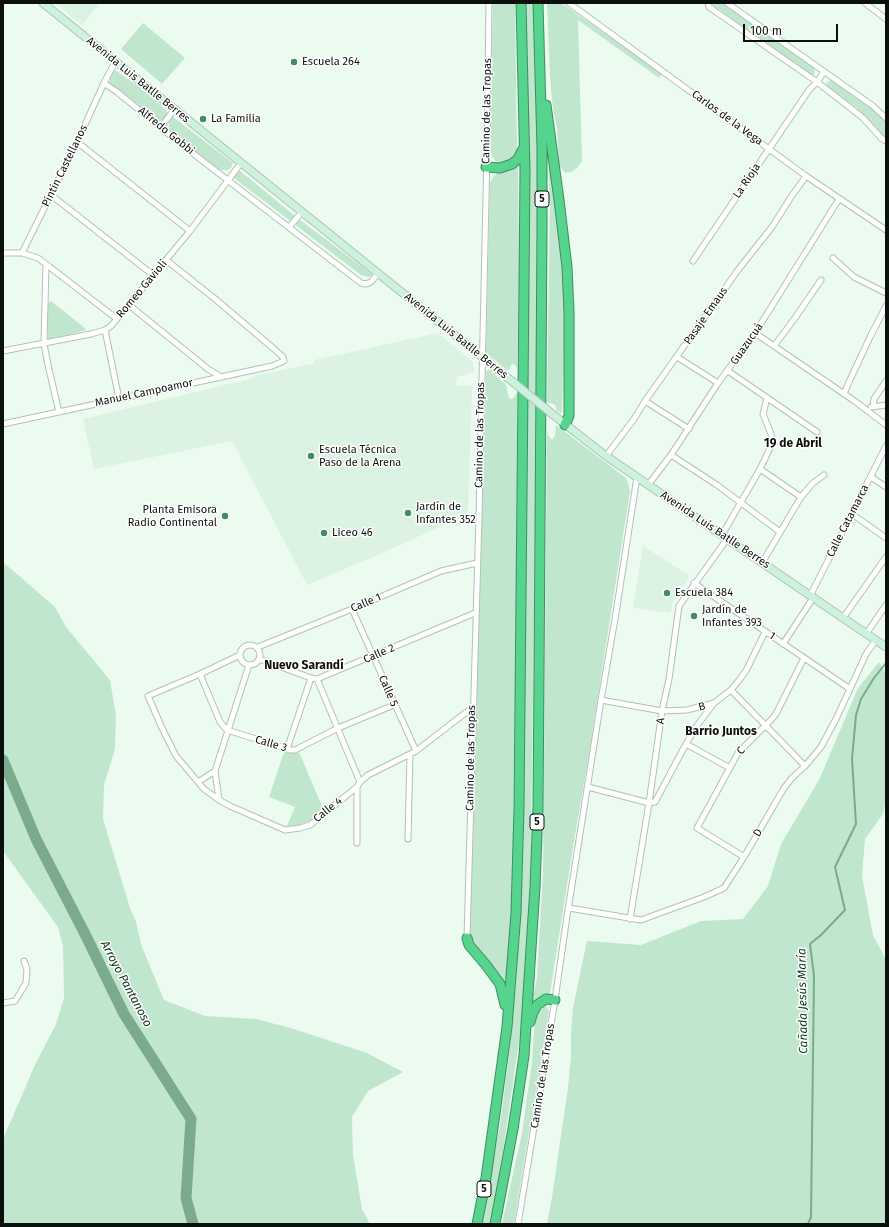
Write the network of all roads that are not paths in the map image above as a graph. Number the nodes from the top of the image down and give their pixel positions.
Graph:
1 (42, 3) edge
2 (489, 3) edge
3 (521, 3) edge
4 (538, 3) edge
5 (569, 3) edge
6 (727, 3) edge
7 (865, 3) edge
8 (708, 5) edge
9 (886, 18) edge
10 (115, 62) junction
11 (540, 69) junction
12 (824, 72) junction
13 (816, 82) junction
14 (104, 83) junction
15 (174, 110) junction
16 (886, 118) edge
17 (161, 128) junction
18 (886, 141) edge
19 (77, 142) junction
20 (524, 146) junction
21 (768, 149) junction
22 (241, 163) junction
23 (486, 167) junction
24 (806, 176) junction
25 (228, 180) junction
26 (51, 195) junction
27 (839, 199) junction
28 (302, 212) junction
29 (289, 228) junction
30 (886, 230) edge
31 (190, 231) junction
32 (3, 253) edge
33 (22, 253) junction
34 (833, 258) dead end
35 (166, 260) junction
36 (693, 261) dead end
37 (46, 265) junction
38 (378, 273) junction
39 (153, 275) junction
40 (821, 280) dead end
41 (886, 294) edge
42 (129, 305) junction
43 (886, 306) edge
44 (117, 319) junction
45 (104, 330) junction
46 (755, 334) junction
47 (44, 344) junction
48 (774, 346) junction
49 (3, 351) edge
50 (677, 357) junction
51 (482, 358) junction
52 (728, 371) junction
53 (221, 377) junction
54 (886, 381) edge
55 (718, 383) junction
56 (844, 394) junction
57 (767, 398) junction
58 (119, 399) junction
59 (645, 401) junction
60 (886, 405) edge
61 (873, 406) junction
62 (866, 410) junction
63 (59, 412) junction
64 (3, 424) edge
65 (565, 425) junction
66 (886, 425) edge
67 (689, 429) junction
68 (817, 432) dead end
69 (886, 446) edge
70 (671, 455) junction
71 (606, 456) junction
72 (760, 469) junction
73 (824, 475) dead end
74 (637, 477) junction
75 (871, 477) junction
76 (648, 485) junction
77 (886, 487) edge
78 (801, 497) junction
79 (740, 502) junction
80 (852, 514) junction
81 (780, 532) junction
82 (724, 537) junction
83 (886, 538) edge
84 (886, 557) edge
85 (477, 563) junction
86 (762, 563) junction
87 (694, 583) junction
88 (811, 597) junction
89 (886, 605) edge
90 (352, 609) junction
91 (475, 613) junction
92 (843, 618) junction
93 (765, 632) junction
94 (866, 634) junction
95 (876, 640) junction
96 (783, 644) junction
97 (258, 647) junction
98 (886, 647) edge
99 (240, 655) junction
100 (373, 656) junction
101 (804, 658) junction
102 (259, 659) junction
103 (249, 665) junction
104 (200, 674) junction
105 (311, 678) junction
106 (317, 679) junction
107 (850, 689) junction
108 (730, 690) junction
109 (601, 700) junction
110 (714, 703) junction
111 (394, 705) junction
112 (473, 707) junction
113 (662, 711) junction
114 (765, 726) junction
115 (338, 728) junction
116 (227, 730) junction
117 (686, 744) junction
118 (286, 748) junction
119 (416, 751) junction
120 (410, 754) junction
121 (805, 766) junction
122 (730, 768) junction
123 (215, 771) junction
124 (198, 782) junction
125 (360, 782) junction
126 (357, 787) junction
127 (588, 787) junction
128 (219, 800) junction
129 (649, 803) junction
130 (408, 839) dead end
131 (357, 843) dead end
132 (744, 856) junction
133 (569, 908) junction
134 (630, 918) junction
135 (467, 938) joint
136 (24, 961) dead end
137 (555, 1000) junction
138 (6, 1003) edge
139 (507, 1027) junction
140 (525, 1041) junction
141 (477, 1224) edge
142 (495, 1224) edge
143 (518, 1224) edge

1 - 10 main road, Avenida Luis Batlle Berres
2 - 23 street, Camino de las Tropas
3 - 20 highway, 5
4 - 11 highway, 5
5 - 21 street, Carlos de la Vega
6 - 12 street
7 - 9 street
8 - 13 street
10 - 14 street, Pintin Castellanos
10 - 15 main road, Avenida Luis Batlle Berres
11 - 65 highway
11 - 140 highway, 5
12 - 13 street, La Rioja
12 - 16 street
13 - 18 street
13 - 21 street, La Rioja
14 - 17 street, Alfredo Gobbi
14 - 19 street, Pintin Castellanos
15 - 17 street
15 - 22 main road, Avenida Luis Batlle Berres
17 - 25 street, Alfredo Gobbi
19 - 26 street, Pintin Castellanos
19 - 31 street
20 - 23 highway
20 - 139 highway, 5
21 - 24 street, Carlos de la Vega
21 - 36 street, La Rioja
22 - 25 street, Romeo Gavioli
22 - 28 main road, Avenida Luis Batlle Berres
23 - 51 street, Camino de las Tropas
24 - 27 street, Carlos de la Vega
24 - 50 street, Pasaje Emaus
25 - 29 street, Alfredo Gobbi
25 - 31 street, Romeo Gavioli
26 - 33 street, Pintin Castellanos
26 - 39 street
27 - 30 street, Carlos de la Vega
27 - 46 street, Guazucuá
28 - 29 street
28 - 38 main road, Avenida Luis Batlle Berres
29 - 38 street, Alfredo Gobbi
31 - 35 street, Romeo Gavioli
32 - 33 street
33 - 37 street
34 - 41 street
35 - 39 street, Romeo Gavioli
35 - 53 street, Manuel Campoamor
37 - 44 street
37 - 47 street
38 - 51 main road, Avenida Luis Batlle Berres
39 - 42 street, Romeo Gavioli
40 - 48 street
42 - 44 street, Romeo Gavioli
42 - 53 street
43 - 56 street
44 - 45 street, Romeo Gavioli
45 - 47 street, Romeo Gavioli
45 - 58 street
46 - 48 street
46 - 52 street, Guazucuá
47 - 49 street, Romeo Gavioli
47 - 63 street
48 - 56 street
50 - 55 street
50 - 59 street, Pasaje Emaus
51 - 65 main road, Avenida Luis Batlle Berres, bridge
51 - 85 street, Camino de las Tropas
52 - 55 street, Guazucuá
52 - 57 street
53 - 58 street, Manuel Campoamor
54 - 61 street
55 - 67 street, Guazucuá
56 - 62 street
57 - 68 street
57 - 72 street, A
58 - 63 street, Manuel Campoamor
59 - 67 street
59 - 71 street, Pasaje Emaus
60 - 61 street
61 - 62 street
62 - 66 street
63 - 64 street, Manuel Campoamor
65 - 71 main road, Avenida Luis Batlle Berres
67 - 70 street, Guazucuá
69 - 75 street, Calle Catamarca
70 - 76 street, Guazucuá
70 - 79 street
71 - 74 main road, Avenida Luis Batlle Berres
72 - 78 street
72 - 79 street, A
73 - 78 street
74 - 76 main road, Avenida Luis Batlle Berres
74 - 109 street, Camino de las Tropas
75 - 77 street
75 - 80 street, Calle Catamarca
76 - 82 main road, Avenida Luis Batlle Berres
78 - 81 street
79 - 81 street
79 - 82 street, A
80 - 83 street
80 - 88 street, Calle Catamarca
81 - 86 street
82 - 86 main road, Avenida Luis Batlle Berres
82 - 87 street, A
84 - 92 street
85 - 90 street, Calle 1
85 - 91 street, Camino de las Tropas
86 - 88 main road, Avenida Luis Batlle Berres
87 - 93 street, 1
87 - 113 street, A
88 - 92 main road, Avenida Luis Batlle Berres
88 - 96 street, Calle Catamarca
89 - 94 street
90 - 97 street, Calle 1
90 - 100 street, Calle 5
91 - 100 street, Calle 2
91 - 112 street, Camino de las Tropas
92 - 94 main road, Avenida Luis Batlle Berres
93 - 96 street, 1
93 - 108 street, B
94 - 95 main road, Avenida Luis Batlle Berres
95 - 98 main road, Avenida Luis Batlle Berres
95 - 107 street, D
96 - 101 street, 1
97 - 99 street
97 - 102 street
99 - 103 street
99 - 104 street
100 - 106 street, Calle 2
100 - 111 street, Calle 5
101 - 107 street, 1
101 - 114 street, C
102 - 103 street
102 - 105 street
103 - 116 street
104 - 116 street
104 - 124 street, Calle 4
105 - 106 street
105 - 118 street
106 - 115 street
107 - 121 street, D
108 - 110 street, B
108 - 114 street
109 - 113 street, B
109 - 127 street, Camino de las Tropas
110 - 113 street, B
110 - 117 street
111 - 115 street, Calle 3
111 - 119 street, Calle 5
112 - 119 street, Calle 4
112 - 135 street, Camino de las Tropas
113 - 129 street, A
114 - 121 street
114 - 122 street, C
115 - 118 street, Calle 3
115 - 125 street
116 - 118 street, Calle 3
116 - 123 street
117 - 122 street
117 - 129 street
119 - 120 street, Calle 4
120 - 125 street, Calle 4
120 - 130 street
121 - 132 street, D
122 - 132 street, C
123 - 124 street
123 - 128 street
124 - 128 street, Calle 4
125 - 126 street, Calle 4
126 - 128 street, Calle 4
126 - 131 street
127 - 129 street
127 - 133 street, Camino de las Tropas
129 - 134 street, A
132 - 134 street, D
133 - 134 street, D
133 - 137 street, Camino de las Tropas
135 - 139 highway
136 - 138 street
137 - 140 highway
137 - 143 street, Camino de las Tropas
139 - 141 highway, 5
140 - 142 highway, 5

